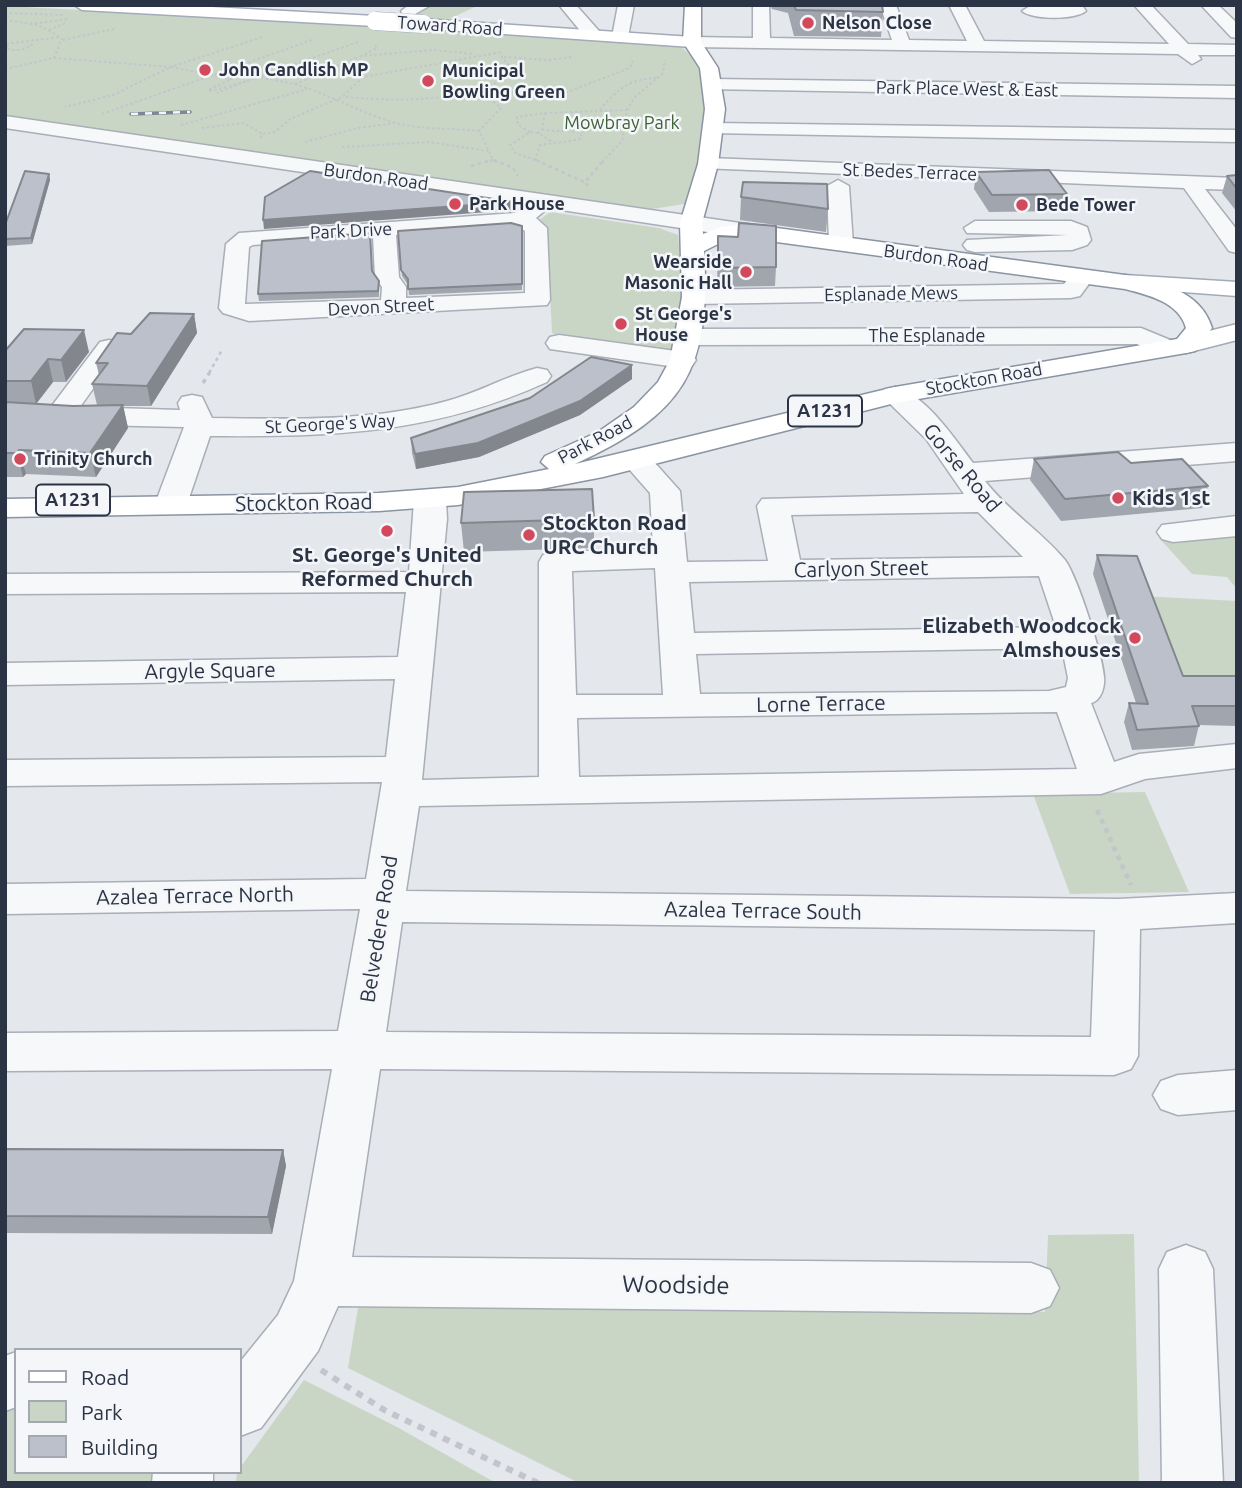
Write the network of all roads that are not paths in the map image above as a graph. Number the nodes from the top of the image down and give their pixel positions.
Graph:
1 (567, 5) edge
2 (626, 5) edge
3 (693, 5) edge
4 (761, 5) edge
5 (888, 5) edge
6 (957, 5) edge
7 (1142, 5) edge
8 (1209, 5) edge
9 (79, 11) edge
10 (1079, 13) edge
11 (1038, 24) edge
12 (1237, 33) edge
13 (607, 36) junction
14 (692, 42) junction
15 (762, 43) junction
16 (902, 45) junction
17 (978, 46) junction
18 (1183, 49) junction
19 (1237, 50) edge
20 (712, 85) junction
21 (1230, 92) edge
22 (1237, 107) edge
23 (5, 122) edge
24 (714, 129) junction
25 (1237, 136) edge
26 (708, 164) junction
27 (1237, 184) edge
28 (838, 186) dead end
29 (1194, 189) dead end
30 (544, 201) junction
31 (972, 202) dead end
32 (694, 213) junction
33 (647, 216) junction
34 (521, 219) junction
35 (384, 229) junction
36 (747, 231) junction
37 (1233, 237) edge
38 (841, 244) junction
39 (977, 246) junction
40 (692, 248) junction
41 (1082, 277) junction
42 (1125, 282) junction
43 (1237, 289) edge
44 (694, 297) junction
45 (233, 300) joint
46 (393, 307) junction
47 (1237, 332) edge
48 (559, 343) dead end
49 (1176, 346) junction
50 (108, 348) edge
51 (684, 348) junction
52 (537, 376) dead end
53 (895, 395) junction
54 (349, 408) dead end
55 (644, 413) junction
56 (5, 414) edge
57 (59, 416) junction
58 (197, 416) junction
59 (324, 428) junction
60 (734, 435) junction
61 (1237, 452) edge
62 (636, 460) junction
63 (535, 470) joint
64 (966, 473) junction
65 (449, 497) junction
66 (5, 499) edge
67 (986, 503) junction
68 (155, 504) junction
69 (5, 508) edge
70 (1237, 526) edge
71 (1173, 533) dead end
72 (670, 565) junction
73 (1052, 566) junction
74 (786, 570) junction
75 (424, 582) junction
76 (5, 584) edge
77 (1076, 637) junction
78 (677, 644) junction
79 (415, 668) junction
80 (5, 674) edge
81 (1077, 696) junction
82 (682, 705) junction
83 (558, 707) junction
84 (1237, 756) edge
85 (5, 773) edge
86 (403, 781) junction
87 (1093, 781) junction
88 (559, 790) junction
89 (5, 899) edge
90 (384, 900) junction
91 (1237, 908) edge
92 (1131, 915) junction
93 (359, 1050) junction
94 (5, 1052) edge
95 (1237, 1090) edge
96 (1178, 1095) dead end
97 (1186, 1269) dead end
98 (321, 1281) junction
99 (1031, 1288) dead end
100 (264, 1363) edge
101 (242, 1404) edge
102 (1193, 1483) edge

1 - 13 street
2 - 13 street
3 - 14 main road
4 - 15 street
5 - 16 street
6 - 17 street
7 - 18 street
8 - 12 street
9 - 13 main road, Toward Road, bridge
10 - 11 street
11 - 17 street
11 - 18 street
13 - 14 main road, Toward Road
14 - 15 street
14 - 20 main road, Park Road / A1231
15 - 16 street
16 - 17 street
18 - 19 street
18 - 21 street
20 - 21 street, Park Place West & East
20 - 24 main road, Park Road / A1231
21 - 22 street
23 - 30 street, Burdon Road
24 - 25 street
24 - 26 main road, Park Road / A1231
26 - 27 street, St Bedes Terrace
26 - 32 main road, Park Road / A1231
28 - 38 street
29 - 37 street
30 - 33 street, Burdon Road
30 - 34 street
31 - 39 street
32 - 33 street, Burdon Road
32 - 36 street, Burdon Road
32 - 40 main road, Park Road / A1231
33 - 40 street
34 - 35 street, Park Drive
34 - 46 street, Devon Street
35 - 45 street, Park Drive
35 - 46 street
36 - 38 main road, Burdon Road
36 - 40 main road, Burdon Road
38 - 39 main road, Burdon Road
39 - 41 main road, Burdon Road
40 - 44 main road, Park Road / A1231
41 - 42 main road, Burdon Road
41 - 44 street, Esplanade Mews
42 - 43 main road
42 - 49 main road
44 - 51 main road, Park Road / A1231
45 - 46 street, Devon Street
47 - 49 main road, Stockton Road
48 - 51 street, The Esplanade
49 - 51 street, The Esplanade
49 - 53 main road, Stockton Road / A1231
50 - 57 street
51 - 55 main road, Park Road / A1231
52 - 59 street, St George's Way
53 - 60 main road, Stockton Road / A1231
53 - 64 street, Gorse Road
54 - 59 street
55 - 60 main road, Stockton Road / A1231
55 - 63 main road, Park Road / A1231
56 - 57 street, St George's Way
57 - 58 street, St George's Way
58 - 59 street, St George's Way
58 - 68 street
60 - 62 main road, Stockton Road / A1231
61 - 64 street
62 - 65 main road, Stockton Road / A1231
62 - 72 street
63 - 65 main road, Stockton Road / A1231
64 - 67 street, Gorse Road
65 - 68 main road, Stockton Road / A1231
65 - 75 street, Belvedere Road
66 - 68 main road, Stockton Road / A1231
67 - 73 street, Gorse Road
67 - 74 street
68 - 69 main road, Stockton Road / A1231
70 - 71 street
72 - 74 street, Carlyon Street
72 - 78 street
72 - 83 street, Carlyon Street
73 - 74 street, Carlyon Street
73 - 77 street, Gorse Road
75 - 76 street
75 - 79 street, Belvedere Road
77 - 78 street
77 - 81 street, Gorse Road
78 - 82 street
79 - 80 street, Argyle Square
79 - 86 street, Belvedere Road
81 - 82 street, Lorne Terrace
81 - 87 street, Gorse Road
82 - 83 street, Lorne Terrace
83 - 88 street
84 - 87 street
85 - 86 street
86 - 88 street
86 - 90 street, Belvedere Road
87 - 88 street
89 - 90 street, Azalea Terrace North
90 - 92 street, Azalea Terrace South
90 - 93 street, Belvedere Road
91 - 92 street, Azalea Terrace South
92 - 93 street
93 - 94 street
93 - 98 street, Belvedere Road
95 - 96 street
97 - 102 street
98 - 99 street, Woodside
98 - 100 street, Belvedere Road
100 - 101 street, Belvedere Road

